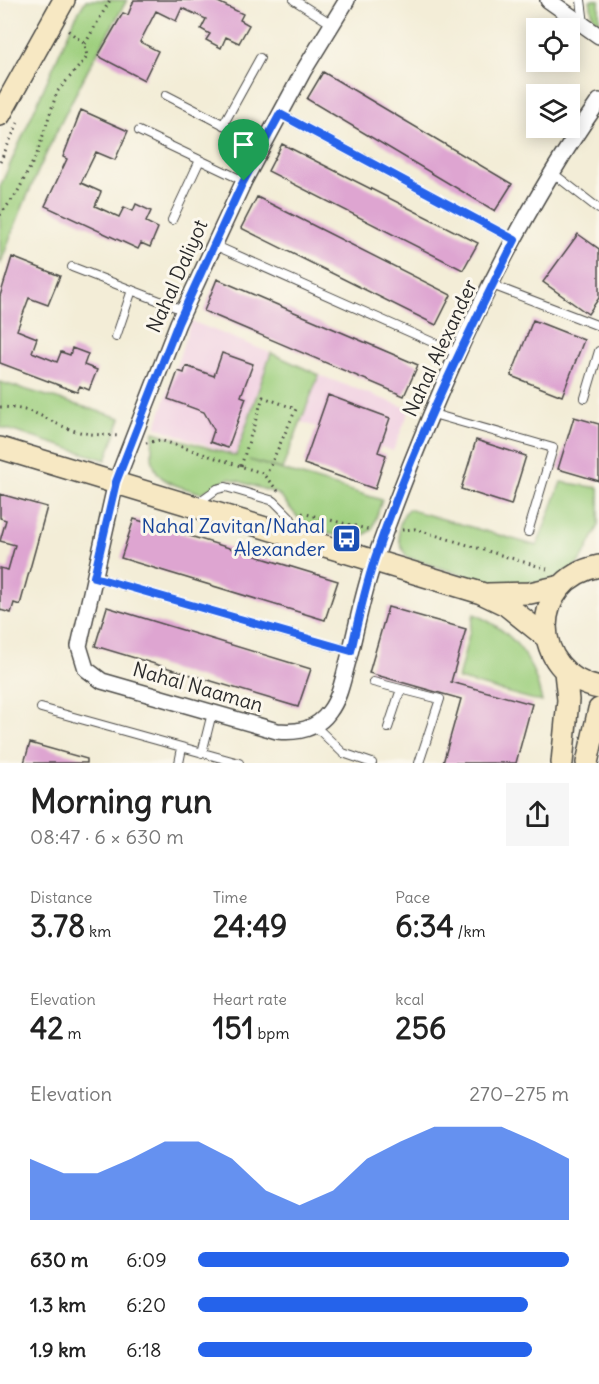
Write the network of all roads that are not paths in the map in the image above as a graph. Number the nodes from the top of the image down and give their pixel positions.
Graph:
1 (64, 0) edge
2 (294, 0) edge
3 (346, 0) edge
4 (548, 0) edge
5 (581, 0) edge
6 (332, 24) junction
7 (584, 26) junction
8 (599, 36) edge
9 (260, 58) dead end
10 (166, 95) dead end
11 (599, 101) edge
12 (280, 114) junction
13 (0, 115) edge
14 (223, 125) junction
15 (139, 131) dead end
16 (263, 145) junction
17 (200, 160) junction
18 (554, 174) junction
19 (244, 181) junction
20 (599, 209) edge
21 (172, 220) dead end
22 (515, 240) junction
23 (213, 245) junction
24 (72, 267) dead end
25 (492, 285) junction
26 (132, 290) junction
27 (183, 310) junction
28 (599, 326) edge
29 (116, 338) dead end
30 (599, 351) edge
31 (459, 354) junction
32 (585, 398) dead end
33 (433, 414) junction
34 (0, 448) edge
35 (116, 482) junction
36 (528, 532) dead end
37 (374, 559) junction
38 (597, 565) edge
39 (94, 577) junction
40 (561, 586) junction
41 (481, 593) junction
42 (547, 638) junction
43 (351, 651) junction
44 (565, 672) junction
45 (373, 682) dead end
46 (599, 688) edge
47 (401, 689) junction
48 (41, 708) dead end
49 (599, 709) edge
50 (212, 713) junction
51 (314, 725) junction
52 (388, 728) dead end
53 (183, 748) junction
54 (202, 753) junction
55 (219, 761) edge
56 (179, 763) edge
57 (239, 763) edge
58 (372, 763) edge
59 (419, 763) edge
60 (562, 763) edge
61 (587, 763) edge

1 - 13 street
2 - 6 lane
3 - 6 street, Nahal Daliyot
4 - 7 street
5 - 7 lane
6 - 12 street, Nahal Daliyot
7 - 8 street
9 - 14 lane
10 - 14 lane
11 - 18 street, Nahal Alexander
12 - 16 street, Nahal Daliyot
12 - 22 lane
14 - 16 lane
15 - 17 lane
16 - 19 street, Nahal Daliyot
17 - 19 lane
17 - 21 lane
18 - 20 lane
18 - 22 street, Nahal Alexander
19 - 23 street, Nahal Daliyot
22 - 25 street, Nahal Alexander
23 - 27 street, Nahal Daliyot
23 - 31 lane
24 - 26 lane
25 - 28 lane
25 - 31 street, Nahal Alexander
26 - 27 lane
26 - 29 lane
27 - 35 street, Nahal Daliyot
30 - 32 lane
31 - 33 street, Nahal Alexander
33 - 36 lane
33 - 37 street, Nahal Alexander
34 - 35 street
35 - 37 street
35 - 39 street, Nahal Naaman
37 - 41 street
37 - 43 street
38 - 40 street
39 - 43 lane
39 - 50 street, Nahal Naaman
40 - 41 street
40 - 42 street
41 - 42 street
42 - 44 street
43 - 51 street
44 - 46 street
44 - 60 street
45 - 47 lane
47 - 52 lane
47 - 59 lane
48 - 53 lane
49 - 61 street
50 - 51 street, Nahal Naaman
50 - 54 lane
51 - 58 lane
53 - 54 lane
53 - 56 lane
54 - 55 lane
55 - 57 lane

